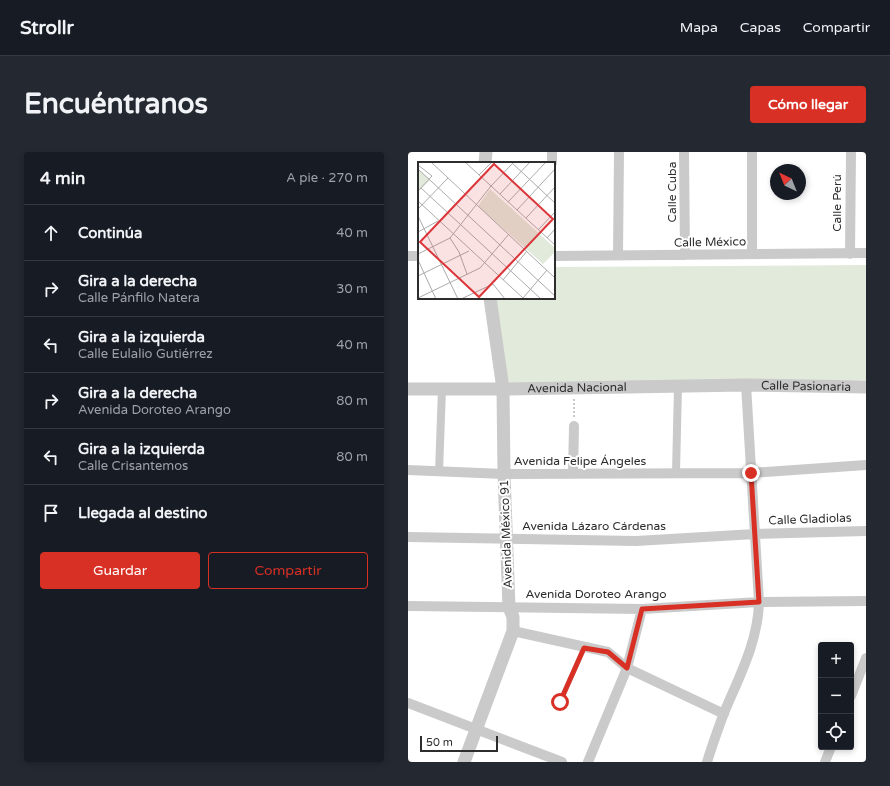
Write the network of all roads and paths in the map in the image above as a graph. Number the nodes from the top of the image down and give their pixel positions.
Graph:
1 (486, 152) edge
2 (619, 152) edge
3 (684, 152) edge
4 (752, 152) edge
5 (851, 152) edge
6 (485, 162) edge
7 (866, 253) edge
8 (752, 254) junction
9 (850, 254) junction
10 (618, 255) junction
11 (685, 255) junction
12 (555, 256) edge
13 (490, 299) edge
14 (746, 385) junction
15 (678, 386) junction
16 (866, 387) edge
17 (574, 388) junction
18 (503, 389) junction
19 (408, 390) edge
20 (442, 390) junction
21 (574, 426) joint
22 (866, 465) edge
23 (408, 470) edge
24 (439, 472) junction
25 (573, 473) junction
26 (676, 473) junction
27 (751, 473) junction
28 (504, 474) junction
29 (866, 531) edge
30 (755, 534) junction
31 (408, 537) edge
32 (506, 539) junction
33 (866, 601) edge
34 (759, 602) junction
35 (408, 606) edge
36 (509, 607) junction
37 (642, 609) junction
38 (513, 632) junction
39 (584, 648) junction
40 (866, 658) edge
41 (627, 668) junction
42 (854, 688) edge
43 (560, 702) dead end
44 (408, 703) edge
45 (724, 714) junction
46 (478, 729) junction
47 (830, 750) edge
48 (464, 762) edge
49 (562, 762) edge
50 (588, 762) edge
51 (707, 762) edge
52 (825, 762) edge

1 - 6 street
2 - 10 street
3 - 11 street, Calle Cuba
4 - 8 street
5 - 9 street, Calle Perú
7 - 9 street, Calle México
8 - 9 street, Calle México
8 - 11 street, Calle México
10 - 11 street, Calle México
10 - 12 street, Calle México
13 - 18 street, Avenida México 91
14 - 15 street, Avenida Nacional
14 - 16 street, Calle Pasionaria
14 - 27 street
15 - 17 street, Avenida Nacional
15 - 26 street
17 - 18 street, Avenida Nacional
17 - 21 path
18 - 20 street, Avenida Nacional
18 - 28 street, Avenida México 91
19 - 20 street, Avenida Nacional
20 - 24 street
21 - 25 street
22 - 27 street, Avenida Felipe Ángeles
23 - 24 street, Avenida Felipe Ángeles
24 - 28 street, Avenida Felipe Ángeles
25 - 26 street, Avenida Felipe Ángeles
25 - 28 street, Avenida Felipe Ángeles
26 - 27 street, Avenida Felipe Ángeles
27 - 30 street
28 - 32 street, Avenida México 91
29 - 30 street, Calle Gladiolas
30 - 32 street, Avenida Lázaro Cárdenas
30 - 34 street
31 - 32 street, Avenida Lázaro Cárdenas
32 - 36 street, Avenida México 91
33 - 34 street, Avenida Doroteo Arango
34 - 37 street, Avenida Doroteo Arango
34 - 45 street
35 - 36 street, Avenida Doroteo Arango
36 - 37 street, Avenida Doroteo Arango
36 - 38 street, Avenida México 91
37 - 41 street
38 - 39 street
38 - 46 street, Avenida México 91
39 - 41 street
39 - 43 lane
40 - 42 street
41 - 45 street
41 - 50 street
44 - 46 street
45 - 51 street
46 - 48 street, Avenida México 91
46 - 49 street
47 - 52 street

